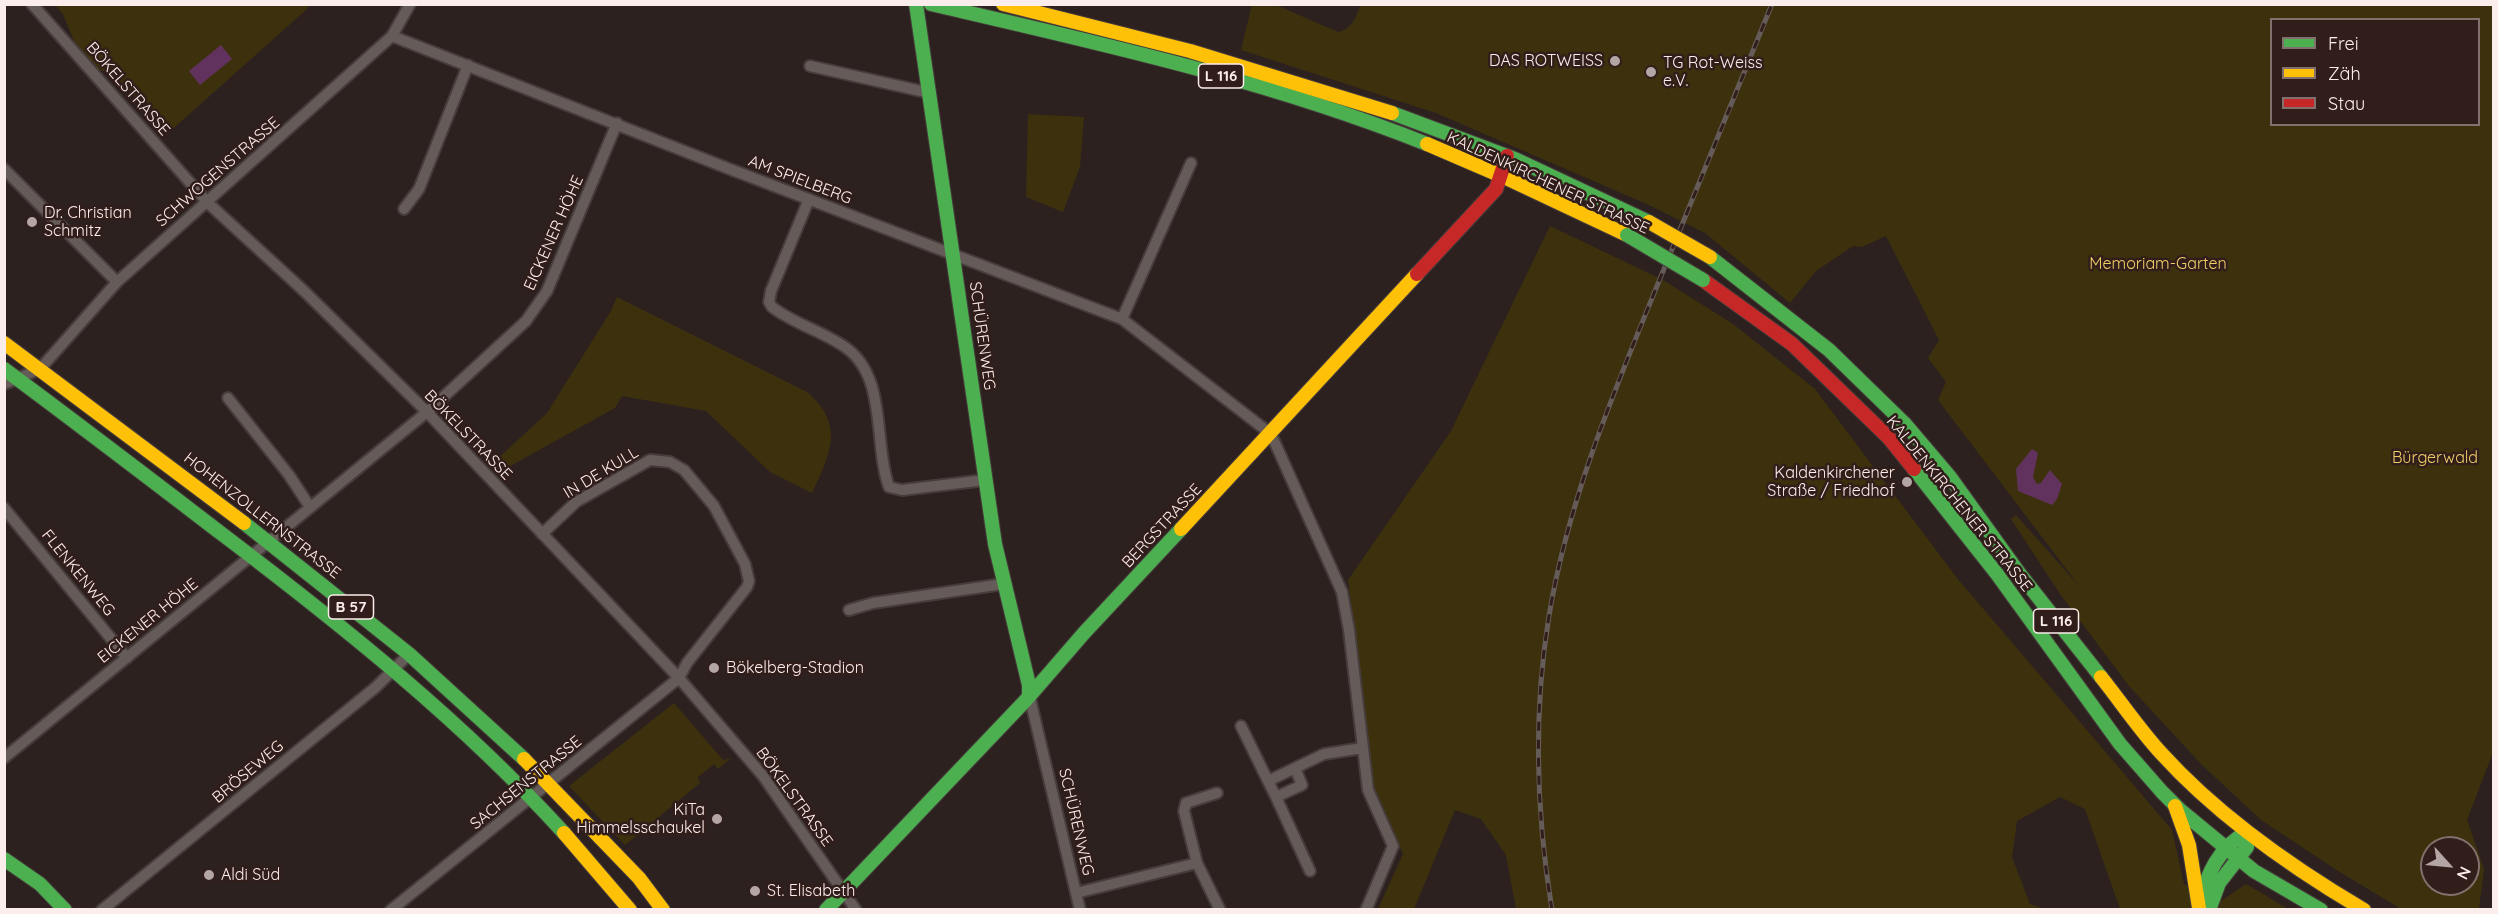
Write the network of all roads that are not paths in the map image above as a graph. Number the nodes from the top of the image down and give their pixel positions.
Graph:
1 (32, 4) edge
2 (410, 4) edge
3 (916, 4) edge
4 (932, 4) edge
5 (1003, 4) edge
6 (392, 36) junction
7 (468, 65) junction
8 (810, 66) dead end
9 (930, 93) junction
10 (617, 123) junction
11 (1507, 156) junction
12 (1191, 163) dead end
13 (4, 169) edge
14 (1501, 176) junction
15 (809, 199) junction
16 (208, 203) junction
17 (404, 209) dead end
18 (954, 255) junction
19 (117, 282) junction
20 (1122, 319) junction
21 (4, 342) edge
22 (39, 365) junction
23 (9, 376) edge
24 (228, 398) dead end
25 (427, 412) junction
26 (1271, 434) junction
27 (985, 480) junction
28 (310, 507) junction
29 (4, 508) edge
30 (542, 534) junction
31 (268, 541) junction
32 (252, 557) junction
33 (1003, 584) junction
34 (849, 610) dead end
35 (410, 654) junction
36 (127, 658) junction
37 (394, 669) junction
38 (679, 678) junction
39 (1029, 694) junction
40 (1241, 726) dead end
41 (1363, 748) junction
42 (4, 758) edge
43 (1295, 768) junction
44 (1269, 781) junction
45 (549, 783) junction
46 (1217, 793) dead end
47 (530, 796) junction
48 (1276, 797) junction
49 (2174, 803) junction
50 (2247, 832) junction
51 (2224, 848) junction
52 (2237, 858) junction
53 (4, 859) edge
54 (1197, 863) junction
55 (1310, 871) dead end
56 (843, 891) junction
57 (1076, 893) junction
58 (65, 909) edge
59 (102, 909) edge
60 (391, 909) edge
61 (630, 909) edge
62 (663, 909) edge
63 (826, 909) edge
64 (856, 909) edge
65 (1080, 909) edge
66 (1220, 909) edge
67 (1366, 909) edge
68 (2202, 909) edge
69 (2321, 909) edge
70 (2364, 909) edge

1 - 16 street, BÖKELSTRASSE
2 - 6 street, SCHWOGENSTRASSE
3 - 9 main road, SCHÜRENWEG
4 - 14 main road, KALDENKIRCHENER STRASSE / L 116
5 - 11 main road, KALDENKIRCHENER STRASSE / L 116
6 - 7 street, AM SPIELBERG
6 - 16 street, SCHWOGENSTRASSE
7 - 10 street, AM SPIELBERG
7 - 17 street
8 - 9 street
9 - 18 main road, SCHÜRENWEG
10 - 15 street, AM SPIELBERG
10 - 25 street, EICKENER HÖHE
11 - 14 main road, BERGSTRASSE
11 - 50 main road, KALDENKIRCHENER STRASSE / L 116, bridge
12 - 20 street
13 - 19 street
14 - 26 main road, BERGSTRASSE
14 - 49 main road, KALDENKIRCHENER STRASSE / L 116, bridge
15 - 18 street, AM SPIELBERG
15 - 27 street
16 - 19 street, SCHWOGENSTRASSE
16 - 25 street, BÖKELSTRASSE
18 - 20 street, AM SPIELBERG
18 - 27 main road, SCHÜRENWEG
19 - 22 street, SCHWOGENSTRASSE
20 - 26 street, AM SPIELBERG
21 - 22 main road, HOHENZOLLERNSTRASSE / B 57
22 - 23 street, SCHWOGENSTRASSE
22 - 31 main road, HOHENZOLLERNSTRASSE / B 57
23 - 32 main road, B 57
24 - 28 street
25 - 28 street, EICKENER HÖHE
25 - 30 street, BÖKELSTRASSE
26 - 39 main road, BERGSTRASSE
26 - 41 street
27 - 33 main road, SCHÜRENWEG
28 - 31 street, EICKENER HÖHE
29 - 36 street, FLENKENWEG
30 - 38 street, BÖKELSTRASSE
30 - 38 street, IN DE KULL
31 - 32 street, EICKENER HÖHE
31 - 35 main road, HOHENZOLLERNSTRASSE / B 57
32 - 36 street, EICKENER HÖHE
32 - 37 main road, B 57
33 - 34 street
33 - 39 main road, SCHÜRENWEG
35 - 37 street, BRÖSEWEG
35 - 45 main road, HOHENZOLLERNSTRASSE / B 57
36 - 42 street, EICKENER HÖHE
37 - 47 main road, B 57
37 - 59 street, BRÖSEWEG
38 - 45 street, SACHSENSTRASSE
38 - 56 street, BÖKELSTRASSE
39 - 56 main road, BERGSTRASSE
39 - 57 street, SCHÜRENWEG
40 - 44 street
41 - 43 street
41 - 67 street
43 - 44 street
43 - 48 street
44 - 48 street
45 - 47 street, SACHSENSTRASSE
45 - 62 main road, HOHENZOLLERNSTRASSE / B 57
46 - 54 street
47 - 60 street, SACHSENSTRASSE
47 - 61 main road, B 57
48 - 55 street
49 - 51 main road, KALDENKIRCHENER STRASSE / L 116
49 - 68 main road
50 - 51 main road
50 - 52 main road
50 - 70 main road, KALDENKIRCHENER STRASSE / L 116
51 - 52 main road, KALDENKIRCHENER STRASSE / L 116
51 - 68 main road
52 - 68 main road
52 - 69 main road, KALDENKIRCHENER STRASSE / L 116
53 - 58 main road
54 - 57 street, SCHÜRENWEG
54 - 66 street
56 - 63 main road, BERGSTRASSE
56 - 64 street, BÖKELSTRASSE
57 - 65 street, SCHÜRENWEG

